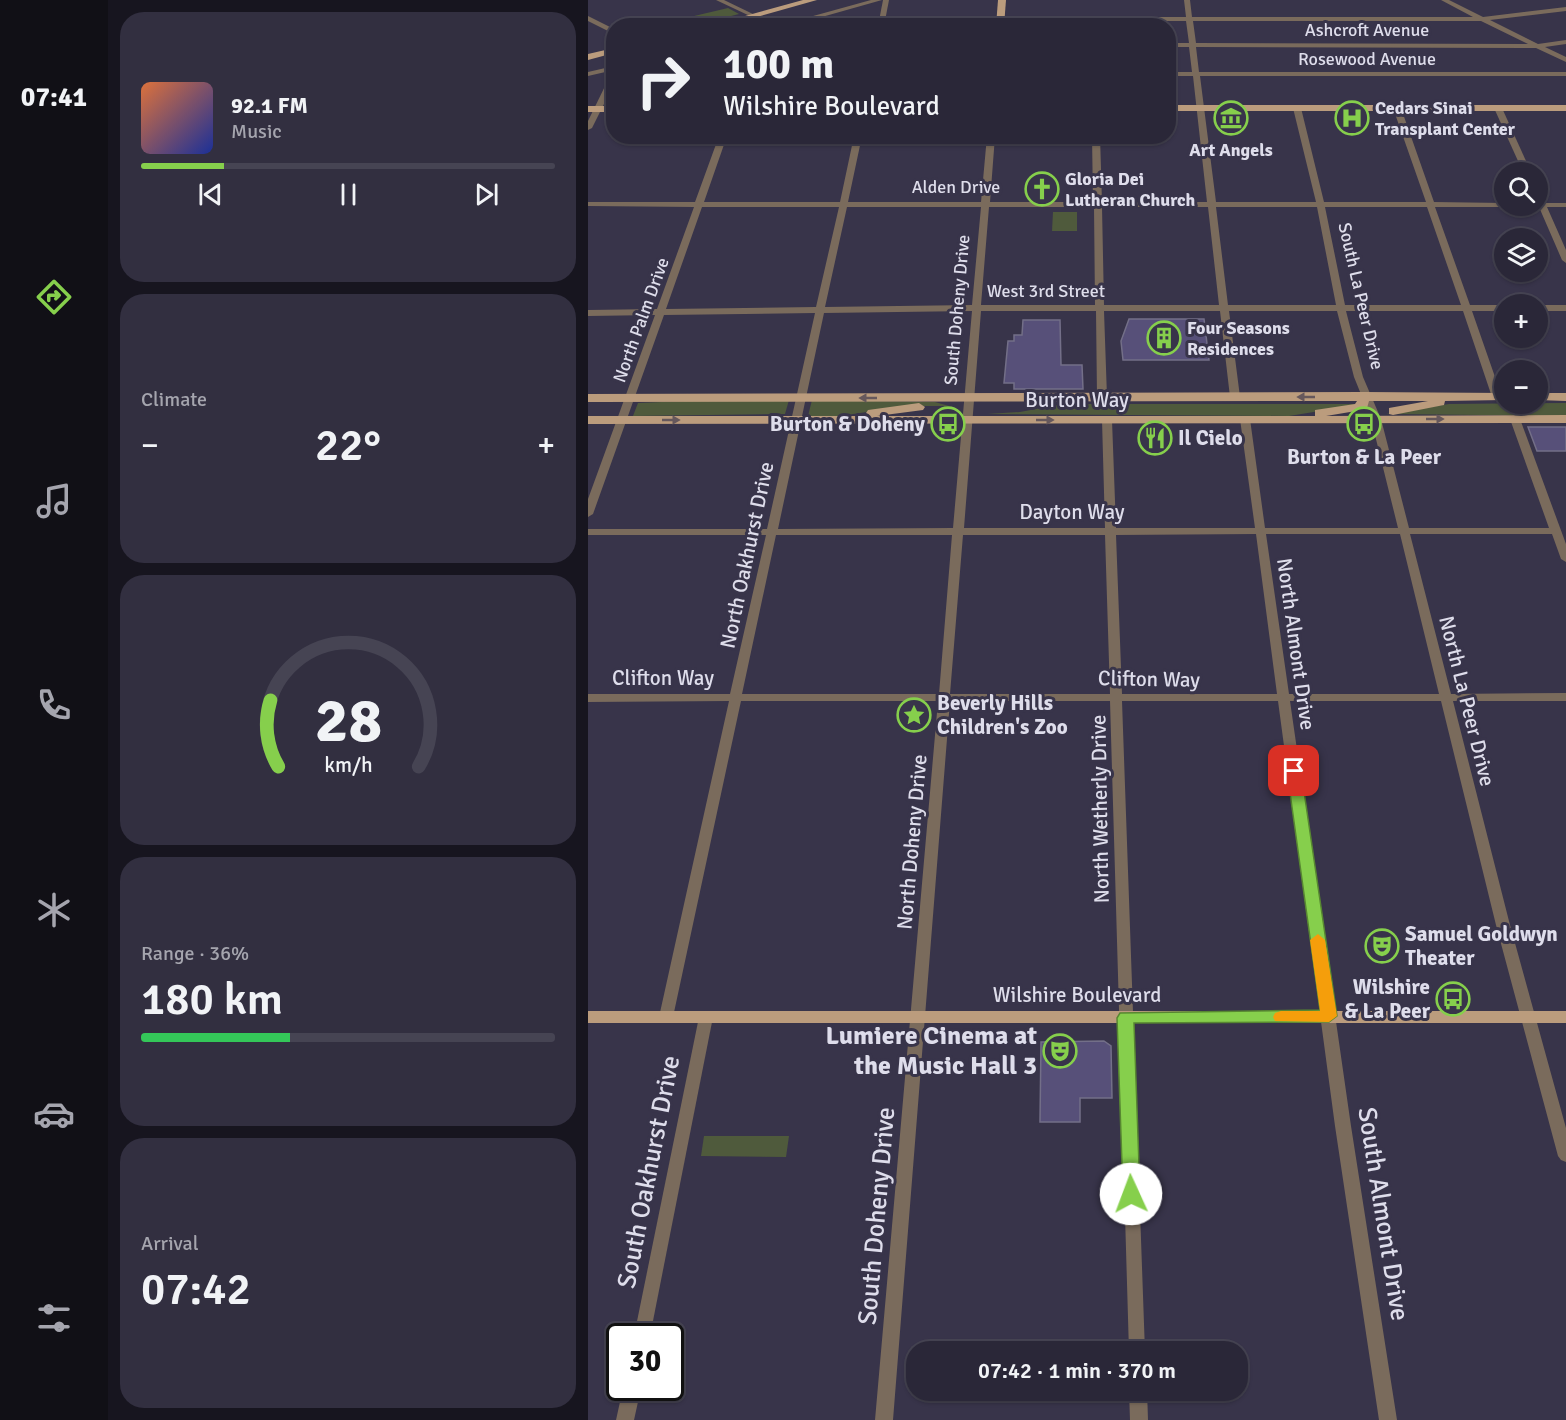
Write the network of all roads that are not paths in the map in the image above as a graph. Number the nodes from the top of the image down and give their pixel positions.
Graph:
1 (719, 0) edge
2 (813, 0) edge
3 (879, 0) edge
4 (886, 0) edge
5 (1002, 0) edge
6 (1187, 0) edge
7 (1444, 0) edge
8 (1566, 9) edge
9 (752, 15) junction
10 (588, 18) edge
11 (741, 18) edge
12 (810, 18) edge
13 (883, 18) edge
14 (1000, 18) edge
15 (1176, 18) edge
16 (1190, 18) junction
17 (1480, 18) junction
18 (606, 28) edge
19 (1566, 42) edge
20 (1176, 45) edge
21 (1195, 45) junction
22 (1537, 46) junction
23 (606, 52) edge
24 (588, 57) edge
25 (1566, 60) edge
26 (606, 70) edge
27 (588, 74) edge
28 (1176, 74) edge
29 (1197, 74) junction
30 (1566, 74) edge
31 (606, 89) edge
32 (1176, 108) edge
33 (1201, 108) junction
34 (1297, 108) junction
35 (1398, 108) junction
36 (1498, 108) junction
37 (1566, 108) edge
38 (593, 109) edge
39 (588, 128) edge
40 (720, 144) edge
41 (856, 144) edge
42 (990, 144) edge
43 (1096, 144) edge
44 (1522, 162) edge
45 (1548, 203) edge
46 (588, 204) edge
47 (843, 204) junction
48 (985, 204) junction
49 (1099, 204) junction
50 (1212, 204) junction
51 (1321, 204) junction
52 (700, 205) junction
53 (1431, 205) junction
54 (1494, 205) edge
55 (1566, 205) edge
56 (1546, 216) edge
57 (1566, 260) edge
58 (976, 308) junction
59 (1100, 308) junction
60 (1224, 308) junction
61 (1341, 308) junction
62 (1466, 308) junction
63 (1494, 308) edge
64 (1548, 308) edge
65 (1566, 308) edge
66 (820, 310) junction
67 (660, 312) junction
68 (588, 313) edge
69 (1494, 379) edge
70 (1364, 396) junction
71 (969, 397) junction
72 (1097, 397) junction
73 (1235, 397) junction
74 (1473, 397) junction
75 (1494, 397) edge
76 (1548, 397) edge
77 (1566, 397) edge
78 (588, 398) edge
79 (630, 398) junction
80 (802, 398) junction
81 (1245, 419) junction
82 (1287, 419) junction
83 (1376, 419) junction
84 (1515, 419) junction
85 (1566, 419) edge
86 (588, 420) edge
87 (622, 420) junction
88 (797, 420) junction
89 (849, 420) junction
90 (966, 420) junction
91 (1107, 420) junction
92 (588, 514) edge
93 (1112, 531) junction
94 (1406, 531) junction
95 (1556, 531) junction
96 (588, 532) edge
97 (772, 532) junction
98 (959, 532) junction
99 (1261, 532) junction
100 (1566, 559) edge
101 (1566, 697) edge
102 (588, 698) edge
103 (736, 698) junction
104 (945, 698) junction
105 (1116, 698) junction
106 (1445, 698) junction
107 (1284, 699) junction
108 (1329, 1016) junction
109 (588, 1017) edge
110 (666, 1017) junction
111 (706, 1017) junction
112 (919, 1017) junction
113 (1528, 1017) junction
114 (1566, 1017) edge
115 (1126, 1018) junction
116 (1566, 1156) edge
117 (645, 1323) edge
118 (1137, 1341) edge
119 (629, 1401) edge
120 (1138, 1401) edge
121 (625, 1420) edge
122 (884, 1420) edge
123 (1139, 1420) edge
124 (1388, 1420) edge

1 - 9 street
2 - 9 main road
3 - 12 street
4 - 13 street
5 - 14 main road
6 - 16 street
7 - 17 street
8 - 17 street
9 - 11 main road
10 - 18 street
15 - 16 street
16 - 17 street
16 - 21 street
17 - 22 street
19 - 22 street, Ashcroft Avenue
20 - 21 street, Ashcroft Avenue
21 - 22 street, Ashcroft Avenue
21 - 29 street
22 - 25 street
23 - 24 main road
26 - 27 street
28 - 29 street, Rosewood Avenue
29 - 30 street, Rosewood Avenue
29 - 33 street
31 - 38 street
32 - 33 main road
33 - 34 main road
33 - 50 street
34 - 35 main road
34 - 51 street
35 - 36 main road
35 - 53 street
36 - 37 main road
36 - 44 street
38 - 39 street
40 - 52 street, North Palm Drive
41 - 47 street, North Oakhurst Drive
42 - 48 street
43 - 49 street
45 - 55 street
46 - 52 street, Alden Drive
47 - 48 street, Alden Drive
47 - 52 street, Alden Drive
47 - 66 street, North Oakhurst Drive
48 - 49 street, Alden Drive
48 - 58 street, South Doheny Drive
49 - 50 street, Alden Drive
49 - 59 street
50 - 51 street, Alden Drive
50 - 60 street
51 - 53 street, Alden Drive
51 - 61 street, South La Peer Drive
52 - 67 street, North Palm Drive
53 - 54 street, Alden Drive
53 - 62 street
56 - 57 street
58 - 59 street, West 3rd Street
58 - 66 street, West 3rd Street
58 - 71 street, South Doheny Drive
59 - 60 street, West 3rd Street
59 - 72 street
60 - 61 street, West 3rd Street
60 - 73 street
61 - 62 street, West 3rd Street
61 - 70 street, South La Peer Drive
62 - 63 street, West 3rd Street
62 - 69 street
64 - 65 street
66 - 67 street, West 3rd Street
66 - 80 street, North Oakhurst Drive
67 - 68 street, West 3rd Street
67 - 79 street, North Palm Drive
70 -> 73 main road, Burton Way
70 - 74 main road, Burton Way
70 - 82 main road
70 - 83 street, North La Peer Drive
71 - 72 main road, Burton Way
71 -> 80 main road, Burton Way
71 - 89 main road
71 - 90 street, South Doheny Drive
72 - 73 main road, Burton Way
72 - 90 main road
74 - 75 main road, Burton Way
74 - 83 main road
76 - 77 main road
78 - 79 main road, Burton Way
79 - 80 main road, Burton Way
79 - 87 street, North Palm Drive
80 - 88 street, North Oakhurst Drive
81 - 82 main road, Burton Way
81 - 91 main road, Burton Way
81 - 99 street, North Almont Drive
82 - 83 main road, Burton Way
83 -> 84 main road, Burton Way
83 - 94 street, North La Peer Drive
84 - 85 main road, Burton Way
84 - 95 street
86 - 87 main road, Burton Way
87 -> 88 main road, Burton Way
87 - 92 street, North Palm Drive
88 - 89 main road, Burton Way
88 - 97 street, North Oakhurst Drive
89 - 90 main road, Burton Way
90 -> 91 main road, Burton Way
90 - 98 street, North Doheny Drive
91 - 93 street, North Wetherly Drive
93 - 98 street, Dayton Way
93 - 99 street, Dayton Way
93 - 105 street, North Wetherly Drive
94 - 95 street, Dayton Way
94 - 99 street, Dayton Way
94 - 106 street, North La Peer Drive
95 - 100 street
96 - 97 street, Dayton Way
97 - 98 street, Dayton Way
97 - 103 street, North Oakhurst Drive
98 - 104 street, North Doheny Drive
99 - 107 street, North Almont Drive
101 - 106 street, Clifton Way
102 - 103 street, Clifton Way
103 - 104 street, Clifton Way
103 - 110 street, North Oakhurst Drive
104 - 105 street, Clifton Way
104 - 112 street, North Doheny Drive
105 - 107 street, Clifton Way
105 - 115 street, North Wetherly Drive
106 - 107 street, Clifton Way
106 - 113 street, North La Peer Drive
107 - 108 street, North Almont Drive
108 - 113 main road, Wilshire Boulevard
108 - 115 main road, Wilshire Boulevard
108 - 124 street, South Almont Drive
109 - 110 main road, Wilshire Boulevard
110 - 111 main road, Wilshire Boulevard
111 - 112 main road, Wilshire Boulevard
111 - 117 street, South Oakhurst Drive
112 - 115 main road, Wilshire Boulevard
112 - 122 street, South Doheny Drive
113 - 114 main road, Wilshire Boulevard
113 - 116 street
115 - 118 street, North Wetherly Drive
119 - 121 street
120 - 123 street

